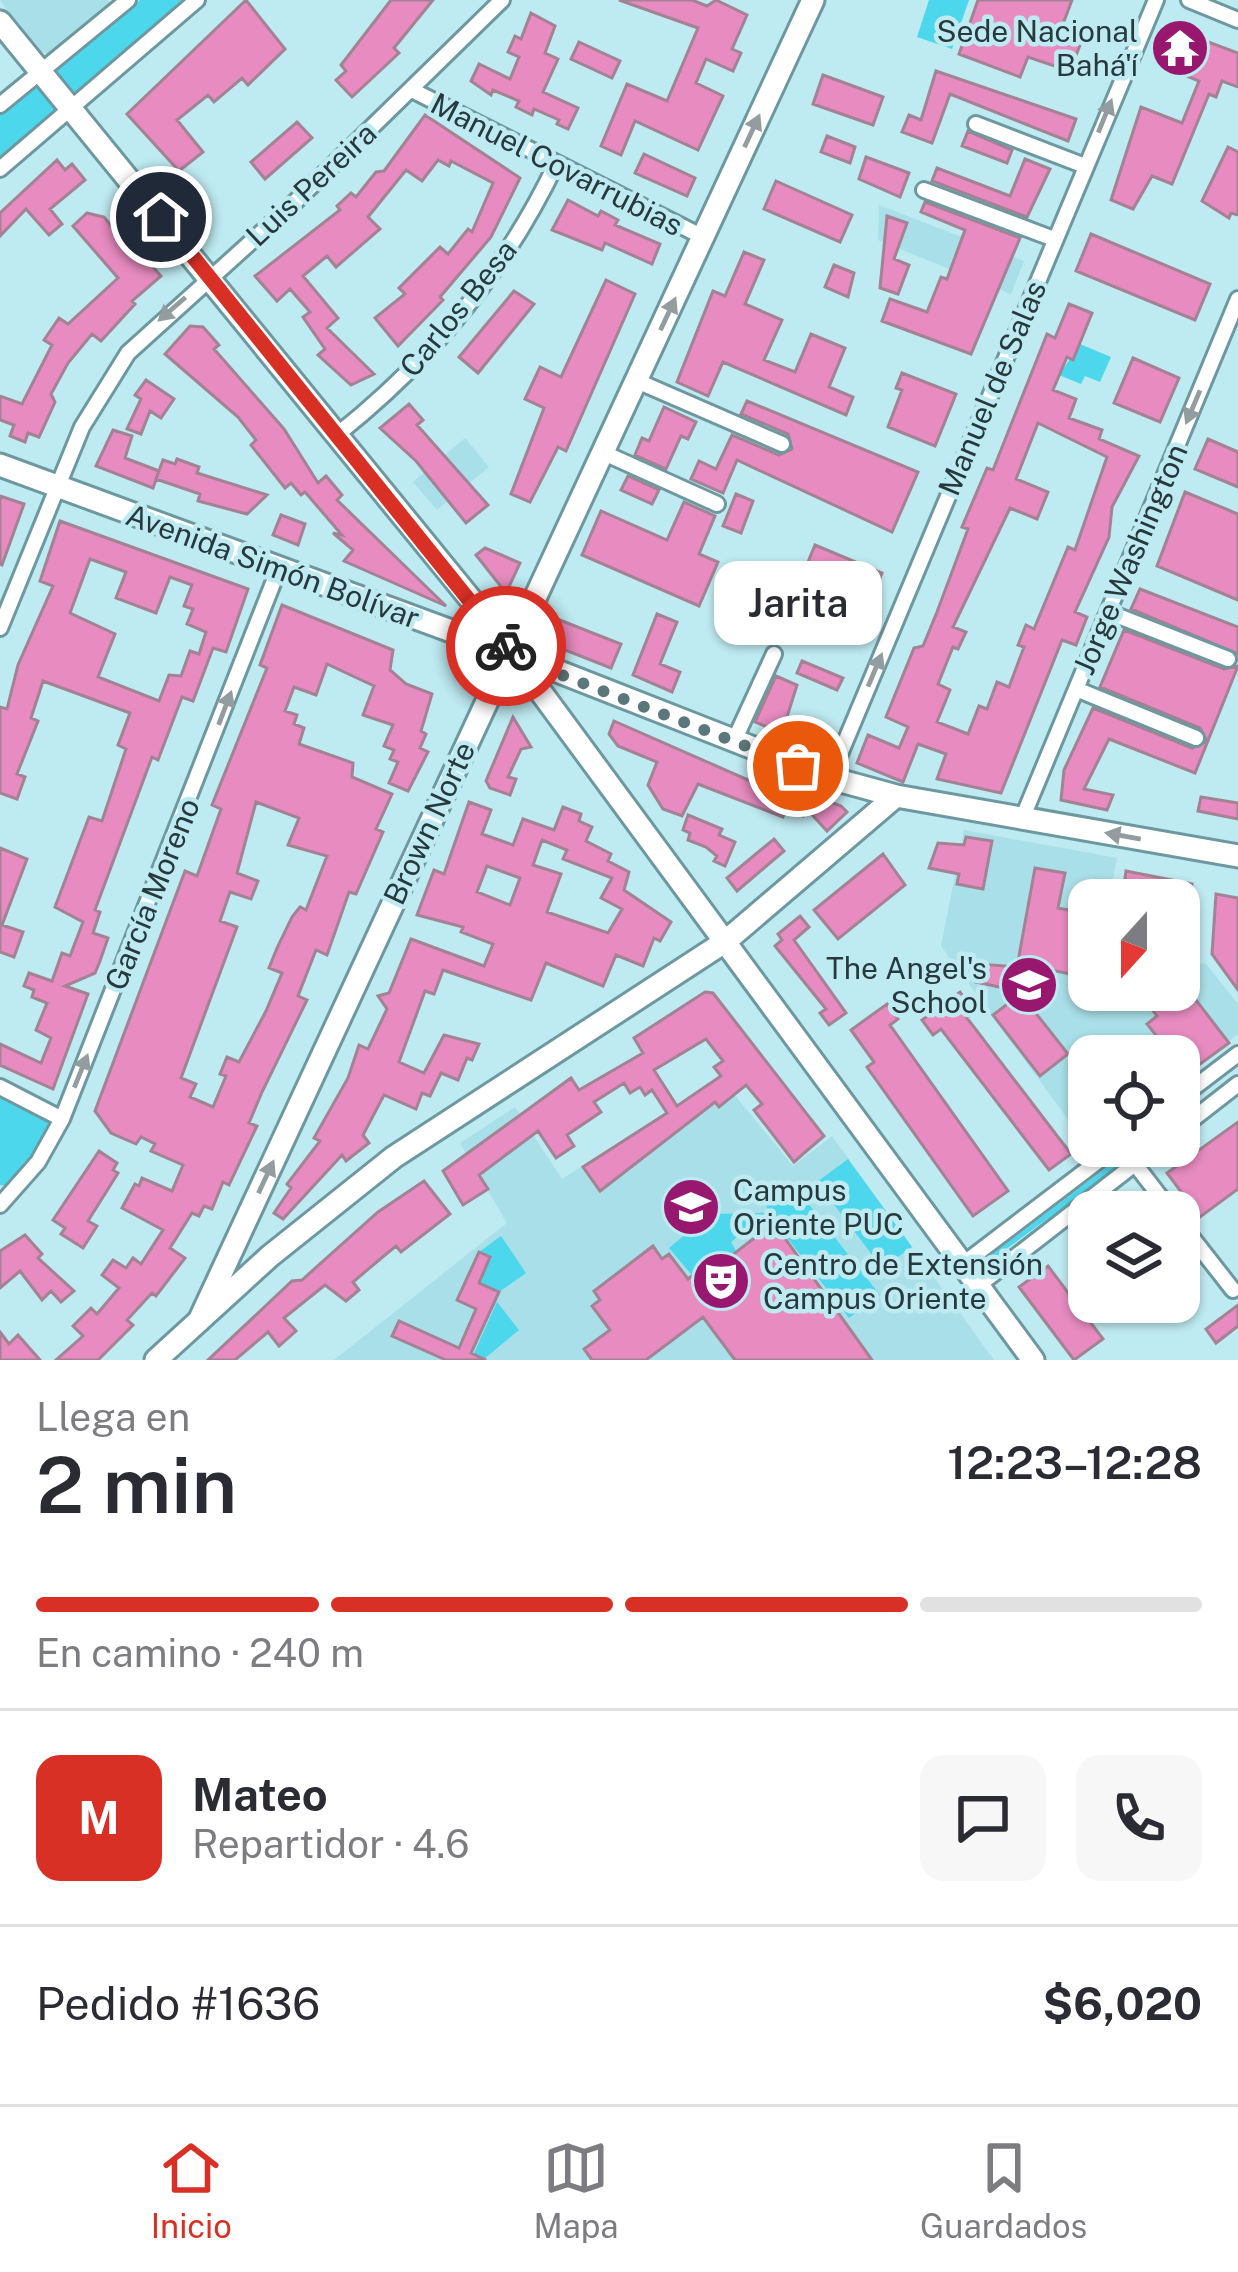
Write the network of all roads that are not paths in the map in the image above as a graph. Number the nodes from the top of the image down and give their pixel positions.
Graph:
1 (128, 0) edge
2 (197, 0) edge
3 (502, 0) edge
4 (1156, 0) edge
5 (1189, 0) edge
6 (807, 2) edge
7 (1238, 20) edge
8 (0, 22) edge
9 (40, 71) junction
10 (412, 90) junction
11 (0, 104) edge
12 (71, 110) junction
13 (976, 124) dead end
14 (556, 164) junction
15 (1085, 166) junction
16 (0, 169) edge
17 (924, 190) dead end
18 (704, 237) junction
19 (1054, 239) junction
20 (211, 276) junction
21 (1238, 299) edge
22 (637, 381) junction
23 (338, 434) junction
24 (782, 444) dead end
25 (604, 453) junction
26 (0, 465) edge
27 (56, 485) junction
28 (718, 504) dead end
29 (279, 568) junction
30 (1108, 612) junction
31 (0, 628) edge
32 (511, 653) junction
33 (774, 654) dead end
34 (1228, 659) dead end
35 (1076, 689) junction
36 (1196, 738) dead end
37 (734, 741) junction
38 (830, 778) junction
39 (896, 796) junction
40 (1022, 819) junction
41 (1238, 856) edge
42 (726, 941) junction
43 (1238, 1054) edge
44 (1200, 1083) edge
45 (1238, 1084) edge
46 (1200, 1085) edge
47 (0, 1087) edge
48 (1214, 1103) junction
49 (1200, 1114) edge
50 (62, 1119) junction
51 (1090, 1167) edge
52 (1131, 1167) edge
53 (1137, 1167) edge
54 (1156, 1191) edge
55 (1, 1202) edge
56 (238, 1236) junction
57 (1200, 1248) edge
58 (270, 1256) junction
59 (963, 1264) junction
60 (979, 1285) junction
61 (1233, 1290) dead end
62 (199, 1321) junction
63 (156, 1360) edge
64 (1033, 1360) edge

1 - 9 street
2 - 12 street
3 - 10 street, Luis Pereira
15 -> 4 street, Manuel de Salas
5 - 7 street
18 -> 6 street, Brown Norte
8 - 9 street
9 - 11 street
9 - 12 street
10 - 14 street, Manuel Covarrubias
10 - 20 street, Luis Pereira
12 - 16 street
12 - 20 street
13 - 15 street
14 - 18 street, Manuel Covarrubias
14 - 23 street, Carlos Besa
15 - 19 street, Manuel de Salas
17 - 19 street
22 -> 18 street, Brown Norte
38 -> 19 street, Manuel de Salas
20 - 23 street
20 -> 27 street, Luis Pereira
21 -> 30 street, Jorge Washington
22 - 24 street
22 - 25 street, Brown Norte
23 - 32 street
25 - 28 street
25 - 32 street, Brown Norte
26 - 27 street, Avenida Simón Bolívar
27 - 29 street, Avenida Simón Bolívar
27 - 31 street, Luis Pereira
29 - 32 street, Avenida Simón Bolívar
50 -> 29 street, García Moreno
30 - 34 street
30 - 35 street, Jorge Washington
32 - 37 street, Avenida Simón Bolívar
32 - 42 street
56 -> 32 street, Brown Norte
33 - 37 street
35 - 36 street
35 - 40 street, Jorge Washington
37 - 38 street, Avenida Simón Bolívar
38 - 39 street, Avenida Simón Bolívar
39 - 40 street, Avenida Simón Bolívar
39 - 42 street
41 -> 40 street, Avenida Simón Bolívar
42 - 58 street
42 - 59 street
43 - 44 street
45 - 48 street
46 - 48 street
47 - 50 street
48 - 49 street
50 - 55 street, García Moreno
51 - 59 street
52 - 60 street
53 - 54 street
56 - 58 street
56 - 62 street, Brown Norte
57 - 61 street
58 - 62 street
59 - 60 street
60 - 64 street
62 - 63 street

